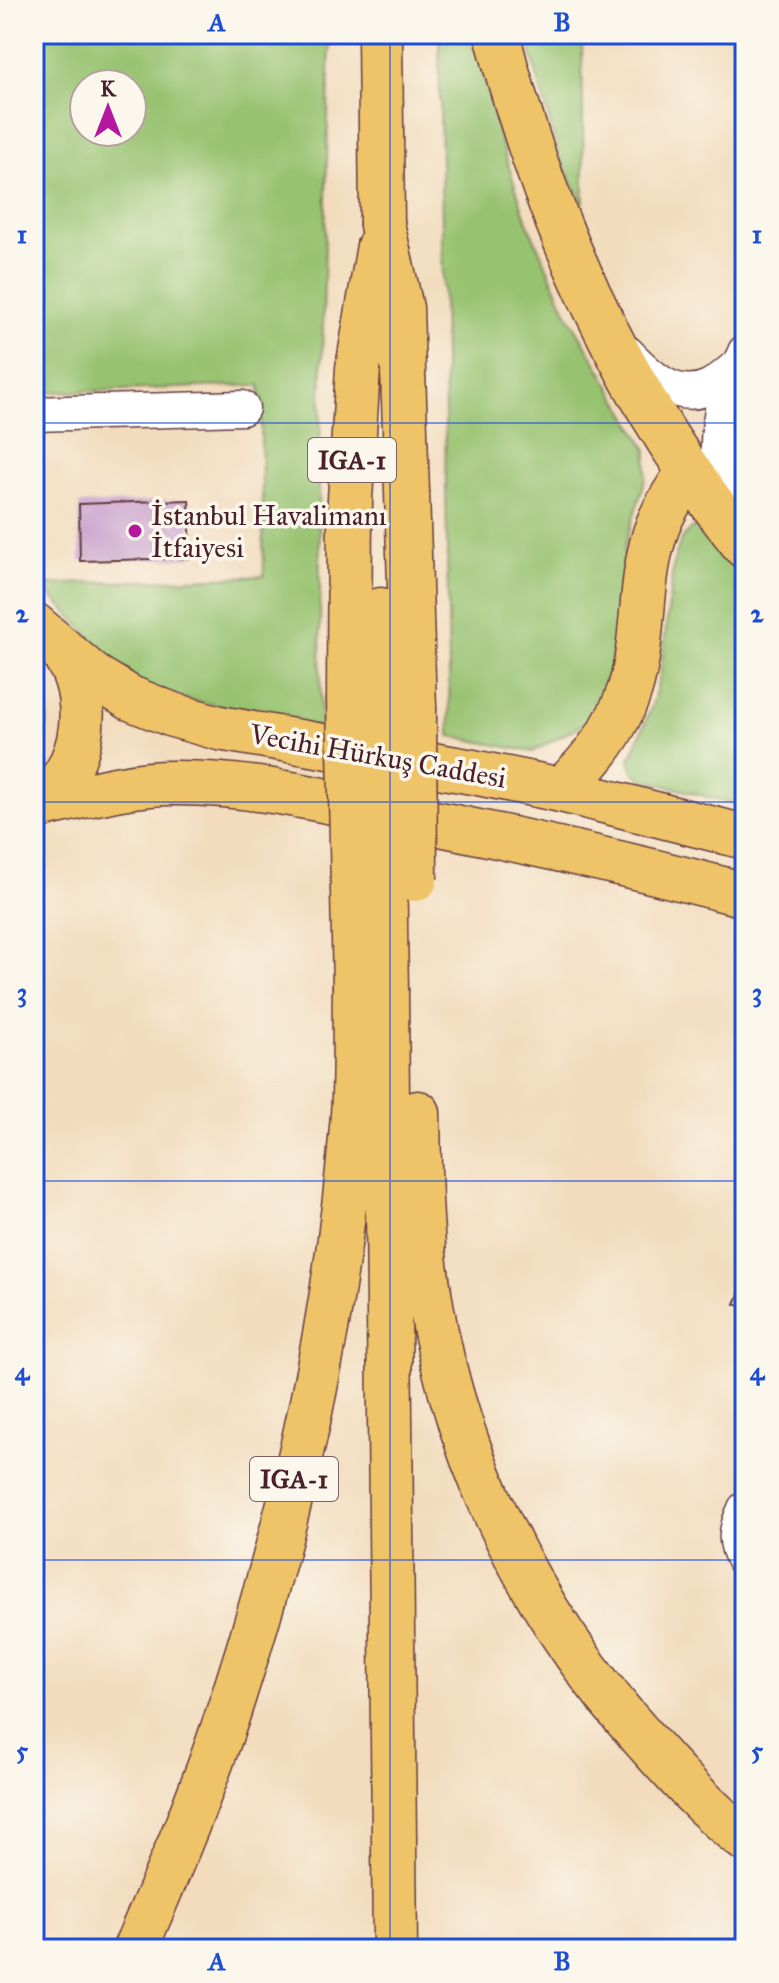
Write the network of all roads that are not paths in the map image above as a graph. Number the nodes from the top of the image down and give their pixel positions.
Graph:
1 (380, 34) edge
2 (497, 34) edge
3 (382, 224) junction
4 (603, 326) junction
5 (743, 358) edge
6 (242, 408) dead end
7 (34, 414) edge
8 (689, 472) junction
9 (744, 545) edge
10 (38, 626) edge
11 (382, 703) junction
12 (561, 790) junction
13 (34, 807) edge
14 (745, 837) edge
15 (745, 895) edge
16 (385, 992) junction
17 (745, 1509) edge
18 (745, 1562) edge
19 (745, 1839) edge
20 (135, 1949) edge
21 (395, 1949) edge

1 - 3 main road
2 - 4 main road
3 - 11 main road
3 - 11 main road, IGA-1
4 - 5 street
4 - 8 main road
5 - 9 street
6 - 7 street
8 - 9 main road
8 - 12 main road
10 - 12 main road, Vecihi Hürkuş Caddesi
10 - 13 main road
11 - 16 main road, IGA-1, bridge
11 - 16 main road, bridge
12 - 14 main road, Vecihi Hürkuş Caddesi
13 - 15 main road, Vecihi Hürkuş Caddesi
16 - 19 main road
16 - 20 main road, IGA-1
16 - 21 main road
17 - 18 street

